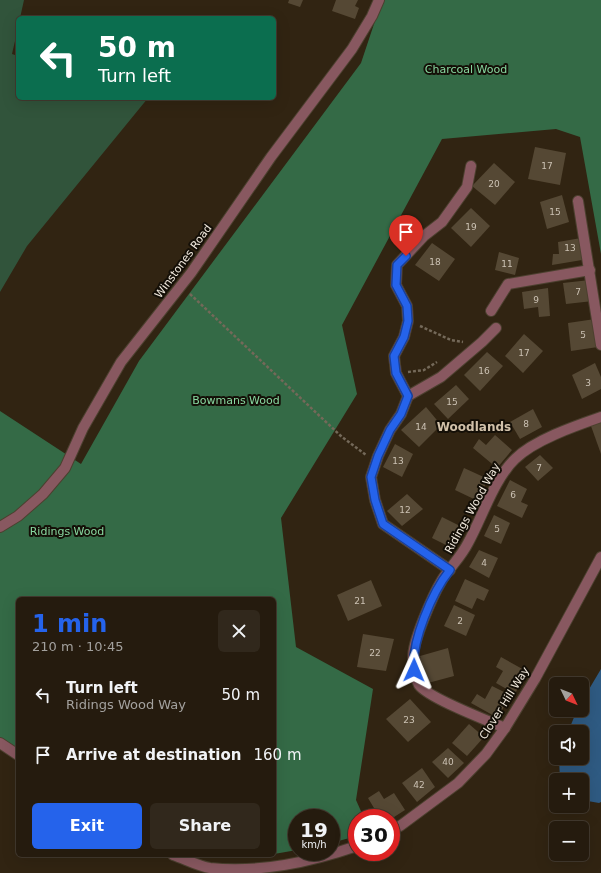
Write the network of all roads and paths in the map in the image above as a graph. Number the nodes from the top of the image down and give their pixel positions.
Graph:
1 (378, 0) edge
2 (471, 166) dead end
3 (578, 201) dead end
4 (590, 270) junction
5 (181, 286) junction
6 (491, 311) dead end
7 (408, 321) junction
8 (496, 328) dead end
9 (469, 337) dead end
10 (464, 342) junction
11 (601, 345) edge
12 (460, 346) dead end
13 (444, 358) dead end
14 (396, 373) junction
15 (408, 396) junction
16 (601, 417) edge
17 (376, 463) junction
18 (0, 527) edge
19 (601, 557) edge
20 (450, 570) junction
21 (505, 728) junction
22 (0, 743) edge
23 (16, 754) edge
24 (400, 826) edge
25 (348, 849) edge
26 (179, 857) edge

1 - 5 street, Winstones Road
2 - 7 street
3 - 4 street
4 - 6 street
4 - 11 street
5 - 17 path
5 - 18 street, Winstones Road
7 - 10 path
7 - 14 street
8 - 15 street
9 - 10 path
10 - 12 path
13 - 14 path
14 - 15 street
15 - 17 street, Ridings Wood Way
16 - 20 street, Ridings Wood Way
17 - 20 street, Ridings Wood Way
19 - 21 street, Clover Hill Way
20 - 21 street, Ridings Wood Way
21 - 24 street, Clover Hill Way
22 - 23 street
25 - 26 street

